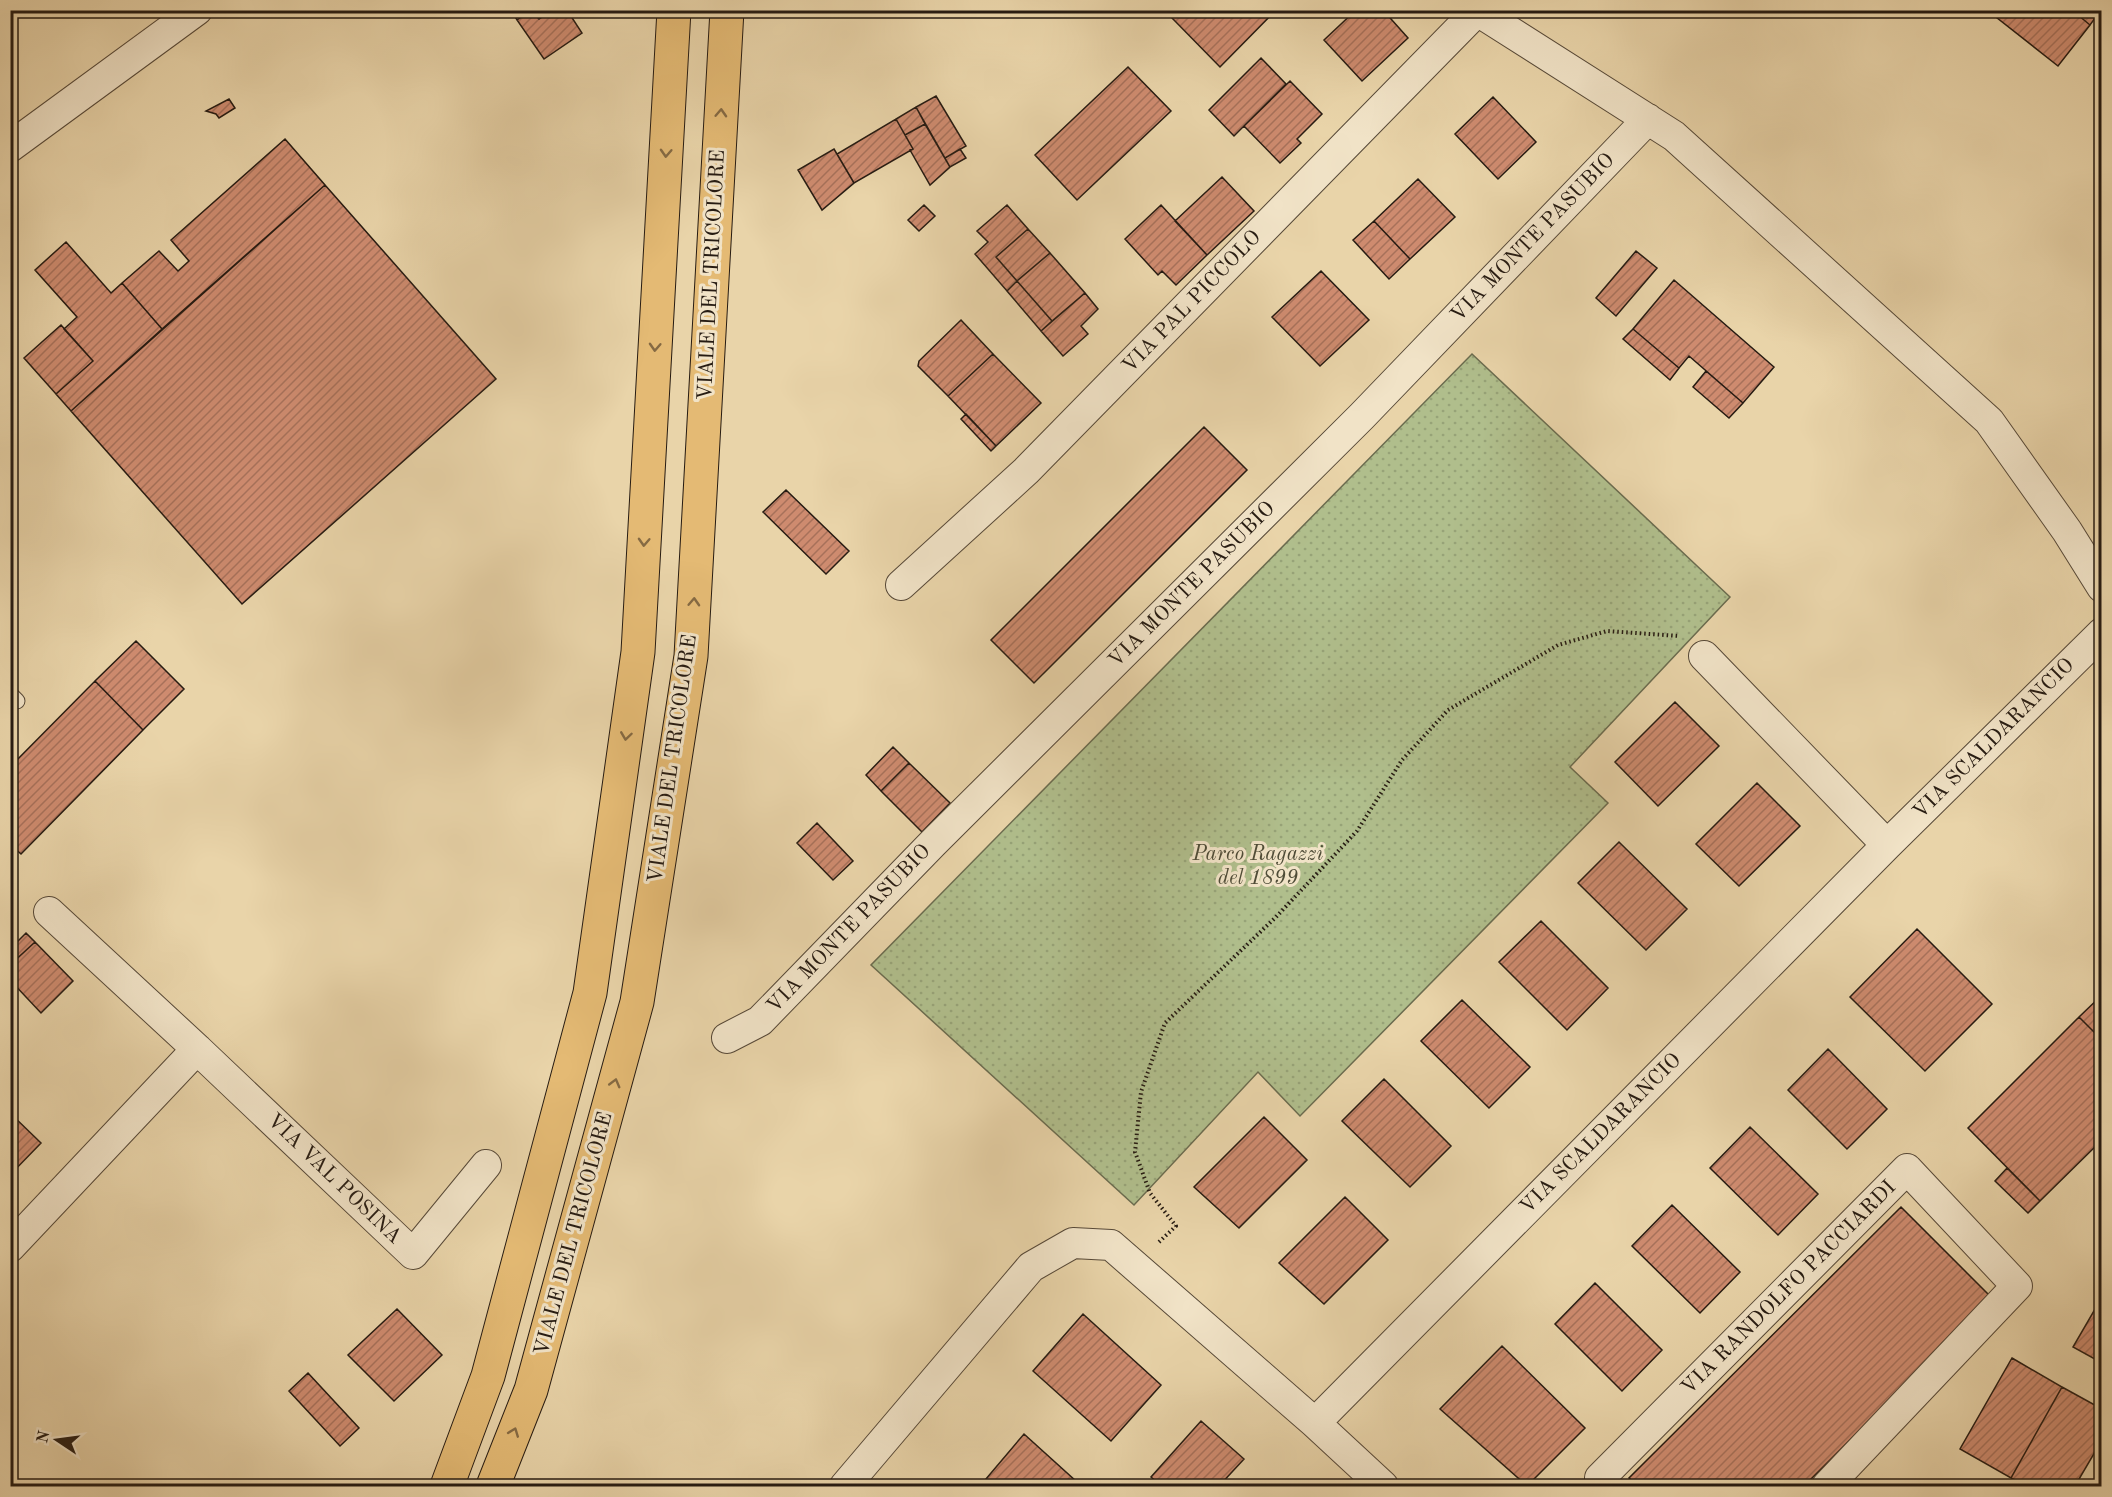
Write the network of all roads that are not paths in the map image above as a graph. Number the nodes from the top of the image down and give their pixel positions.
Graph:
1 (197, 10) edge
2 (674, 10) edge
3 (727, 10) edge
4 (1476, 11) edge
5 (1648, 119) junction
6 (10, 147) edge
7 (901, 585) dead end
8 (2102, 587) edge
9 (2102, 633) edge
10 (1704, 656) road end
11 (1887, 845) junction
12 (50, 912) dead end
13 (727, 1038) dead end
14 (198, 1049) junction
15 (486, 1166) dead end
16 (10, 1247) edge
17 (1315, 1423) junction
18 (447, 1486) edge
19 (493, 1486) edge
20 (845, 1486) edge
21 (1383, 1486) edge
22 (1607, 1486) edge
23 (1827, 1486) edge

1 - 6 street
2 -> 18 highway
19 -> 3 highway, VIALE DEL TRICOLORE
4 - 5 street
4 - 7 street, VIA PAL PICCOLO
5 - 8 street
5 - 13 street, VIA MONTE PASUBIO
9 - 11 street, VIA SCALDARANCIO
10 - 11 street
11 - 17 street, VIA SCALDARANCIO
12 - 14 street, VIA VAL POSINA
14 - 15 street, VIA VAL POSINA
14 - 16 street
17 - 20 street
17 - 21 street
22 - 23 street, VIA RANDOLFO PACCIARDI

